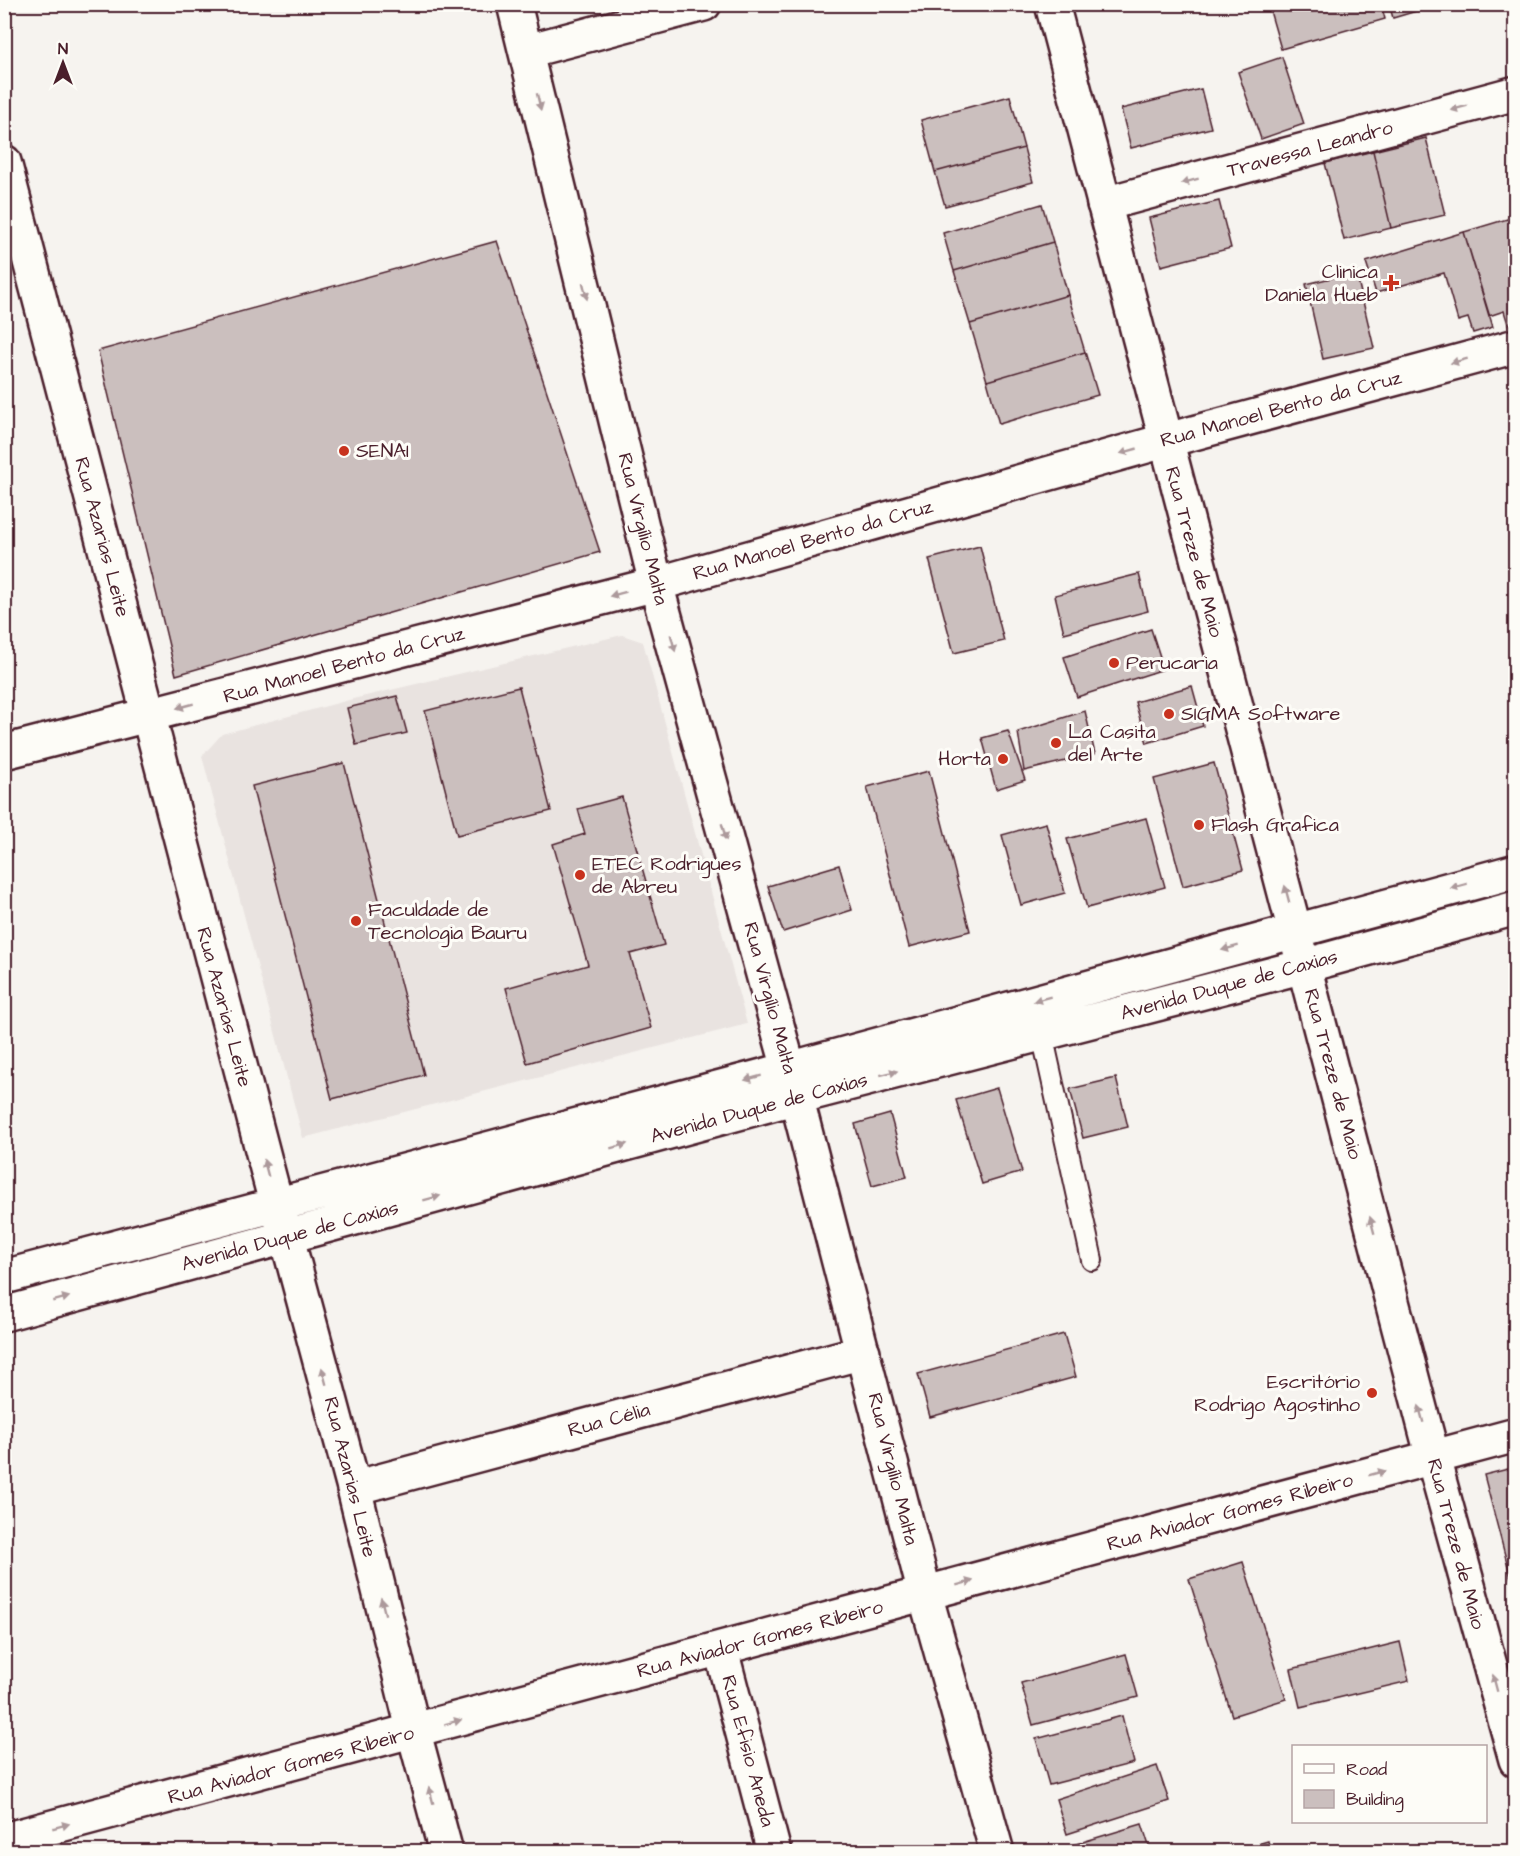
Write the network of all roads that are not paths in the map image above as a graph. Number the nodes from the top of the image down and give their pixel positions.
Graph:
1 (514, 4) edge
2 (704, 4) edge
3 (1052, 4) edge
4 (527, 51) junction
5 (1515, 93) edge
6 (4, 162) edge
7 (1104, 204) junction
8 (1515, 346) edge
9 (1164, 441) junction
10 (656, 584) junction
11 (148, 716) junction
12 (4, 752) edge
13 (1515, 871) edge
14 (1515, 908) edge
15 (1296, 930) junction
16 (1305, 966) junction
17 (1042, 1034) junction
18 (793, 1083) junction
19 (276, 1203) junction
20 (287, 1238) junction
21 (1092, 1260) dead end
22 (4, 1277) edge
23 (4, 1314) edge
24 (863, 1352) junction
25 (1515, 1435) edge
26 (1433, 1458) junction
27 (354, 1488) junction
28 (925, 1594) junction
29 (721, 1650) junction
30 (414, 1732) junction
31 (1515, 1760) edge
32 (4, 1840) edge
33 (446, 1851) edge
34 (774, 1851) edge
35 (997, 1851) edge

1 - 4 street, Rua Virgílio Malta
2 - 4 street
3 - 7 street, Rua Treze de Maio
4 -> 10 street, Rua Virgílio Malta
5 -> 7 street, Travessa Leandro
6 - 11 street, Rua Azarias Leite
7 - 9 street, Rua Treze de Maio
8 -> 9 street, Rua Manoel Bento da Cruz
9 -> 10 street, Rua Manoel Bento da Cruz
15 -> 9 street, Rua Treze de Maio
10 -> 11 street, Rua Manoel Bento da Cruz
10 -> 18 street, Rua Virgílio Malta
11 - 12 street, Rua Manoel Bento da Cruz
19 -> 11 street, Rua Azarias Leite
13 -> 15 street, Avenida Duque de Caxias
14 - 16 street, Avenida Duque de Caxias
15 - 16 street, Rua Treze de Maio
15 -> 18 street, Avenida Duque de Caxias
16 - 17 street, Avenida Duque de Caxias
26 -> 16 street, Rua Treze de Maio
18 -> 17 street, Avenida Duque de Caxias
17 - 21 lane
18 -> 19 street, Avenida Duque de Caxias
20 -> 18 street, Avenida Duque de Caxias
18 - 24 street, Rua Virgílio Malta
19 - 20 street, Rua Azarias Leite
19 - 22 street, Avenida Duque de Caxias
23 -> 20 street, Avenida Duque de Caxias
27 -> 20 street, Rua Azarias Leite
24 - 27 street, Rua Célia
24 - 28 street, Rua Virgílio Malta
25 - 26 street, Rua Aviador Gomes Ribeiro
28 -> 26 street, Rua Aviador Gomes Ribeiro
31 -> 26 street, Rua Treze de Maio
30 -> 27 street, Rua Azarias Leite
28 - 29 street, Rua Aviador Gomes Ribeiro
28 - 35 street, Rua Virgílio Malta
30 -> 29 street, Rua Aviador Gomes Ribeiro
29 - 34 street, Rua Efisio Aneda
32 -> 30 street, Rua Aviador Gomes Ribeiro
33 -> 30 street, Rua Azarias Leite

